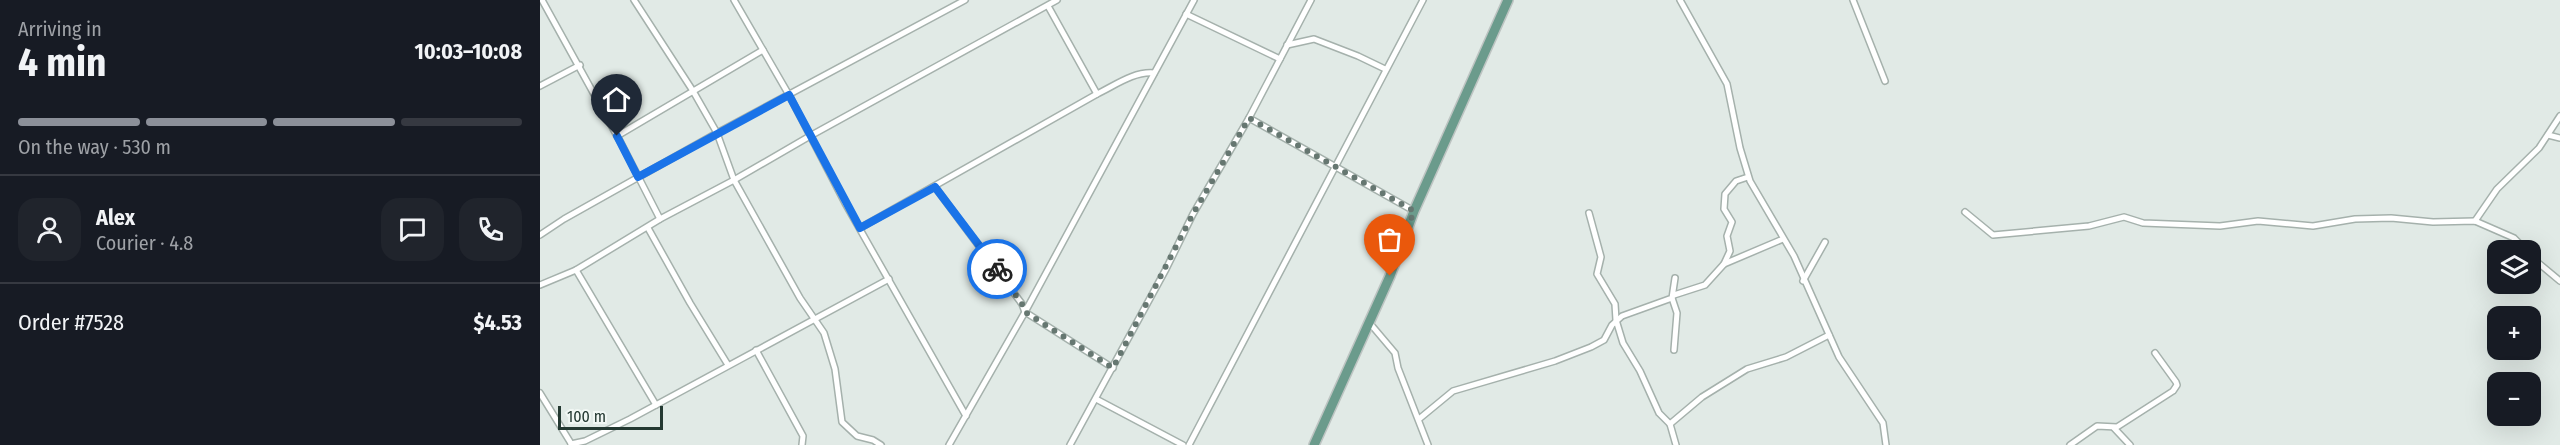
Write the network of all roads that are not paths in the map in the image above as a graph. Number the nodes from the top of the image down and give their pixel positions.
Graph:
1 (542, 0) edge
2 (634, 0) edge
3 (734, 0) edge
4 (965, 0) edge
5 (1057, 0) edge
6 (1194, 0) edge
7 (1311, 0) edge
8 (1423, 0) edge
9 (1508, 0) edge
10 (1680, 0) edge
11 (1853, 0) edge
12 (1048, 6) junction
13 (1186, 14) junction
14 (1287, 45) junction
15 (763, 50) junction
16 (1280, 59) junction
17 (580, 65) junction
18 (1385, 69) junction
19 (1154, 73) junction
20 (1885, 81) dead end
21 (540, 86) edge
22 (693, 91) junction
23 (1097, 94) junction
24 (789, 95) junction
25 (2560, 116) edge
26 (1249, 118) junction
27 (717, 133) junction
28 (2548, 135) junction
29 (617, 136) junction
30 (810, 136) junction
31 (2560, 138) edge
32 (1335, 167) junction
33 (638, 177) junction
34 (1748, 177) junction
35 (735, 180) junction
36 (935, 187) junction
37 (1414, 211) junction
38 (1965, 212) dead end
39 (1589, 213) dead end
40 (660, 219) junction
41 (2475, 221) junction
42 (648, 228) junction
43 (860, 228) junction
44 (540, 235) edge
45 (1783, 238) junction
46 (2516, 240) edge
47 (1825, 242) dead end
48 (1724, 264) junction
49 (2541, 265) edge
50 (576, 270) junction
51 (1675, 278) dead end
52 (889, 279) junction
53 (2560, 280) edge
54 (1803, 281) junction
55 (540, 285) edge
56 (1673, 296) junction
57 (1025, 312) junction
58 (814, 320) junction
59 (1616, 320) junction
60 (1368, 324) junction
61 (1829, 335) junction
62 (756, 350) junction
63 (1674, 351) dead end
64 (2155, 353) dead end
65 (728, 365) junction
66 (1113, 368) junction
67 (540, 393) edge
68 (1096, 399) junction
69 (656, 405) junction
70 (966, 416) junction
71 (1419, 419) junction
72 (1670, 424) junction
73 (2114, 428) junction
74 (572, 445) edge
75 (802, 445) edge
76 (881, 445) edge
77 (949, 445) edge
78 (1070, 445) edge
79 (1183, 445) edge
80 (1190, 445) edge
81 (1314, 445) edge
82 (1428, 445) edge
83 (1676, 445) edge
84 (1886, 445) edge
85 (2070, 445) edge
86 (2130, 445) edge

1 - 17 street
2 - 22 street
3 - 15 street
4 - 24 street
5 - 12 street
6 - 13 street
7 - 14 street
8 - 18 street
9 - 37 main road
10 - 34 street
11 - 20 street
12 - 23 street
12 - 30 street
13 - 16 street
13 - 19 street
14 - 16 street
14 - 18 street
15 - 22 street
15 - 24 street
16 - 26 street
17 - 21 street
17 - 29 street
18 - 32 street
19 - 23 street
19 - 57 street
22 - 27 street
22 - 29 street
23 - 36 street
24 - 27 street
24 - 30 street
25 - 28 street
26 - 32 street
26 - 66 street
27 - 33 street
27 - 35 street
28 - 31 street
28 - 41 street
29 - 33 street
30 - 35 street
30 - 43 street
32 - 37 street
32 - 80 street
33 - 40 street
33 - 44 street
34 - 45 street
34 - 48 street
35 - 40 street
35 - 58 street
36 - 43 street
36 - 57 street
37 - 60 main road
38 - 41 street
39 - 59 street
40 - 42 street
41 - 46 street
42 - 50 street
42 - 65 street
43 - 52 street
45 - 48 street
45 - 54 street
47 - 54 street
48 - 56 street
49 - 53 street
50 - 55 street
50 - 69 street
51 - 56 street
52 - 58 street
52 - 70 street
54 - 61 street
56 - 59 street
56 - 63 street
57 - 66 street
57 - 70 street
58 - 62 street
58 - 76 street
59 - 71 street
59 - 72 street
60 - 71 street
60 - 81 main road
61 - 72 street
61 - 84 street
62 - 65 street
62 - 75 street
64 - 73 street
65 - 69 street
66 - 68 street
67 - 74 street
68 - 78 street
68 - 79 street
69 - 74 street
70 - 77 street
71 - 82 street
72 - 83 street
73 - 85 street
73 - 86 street

